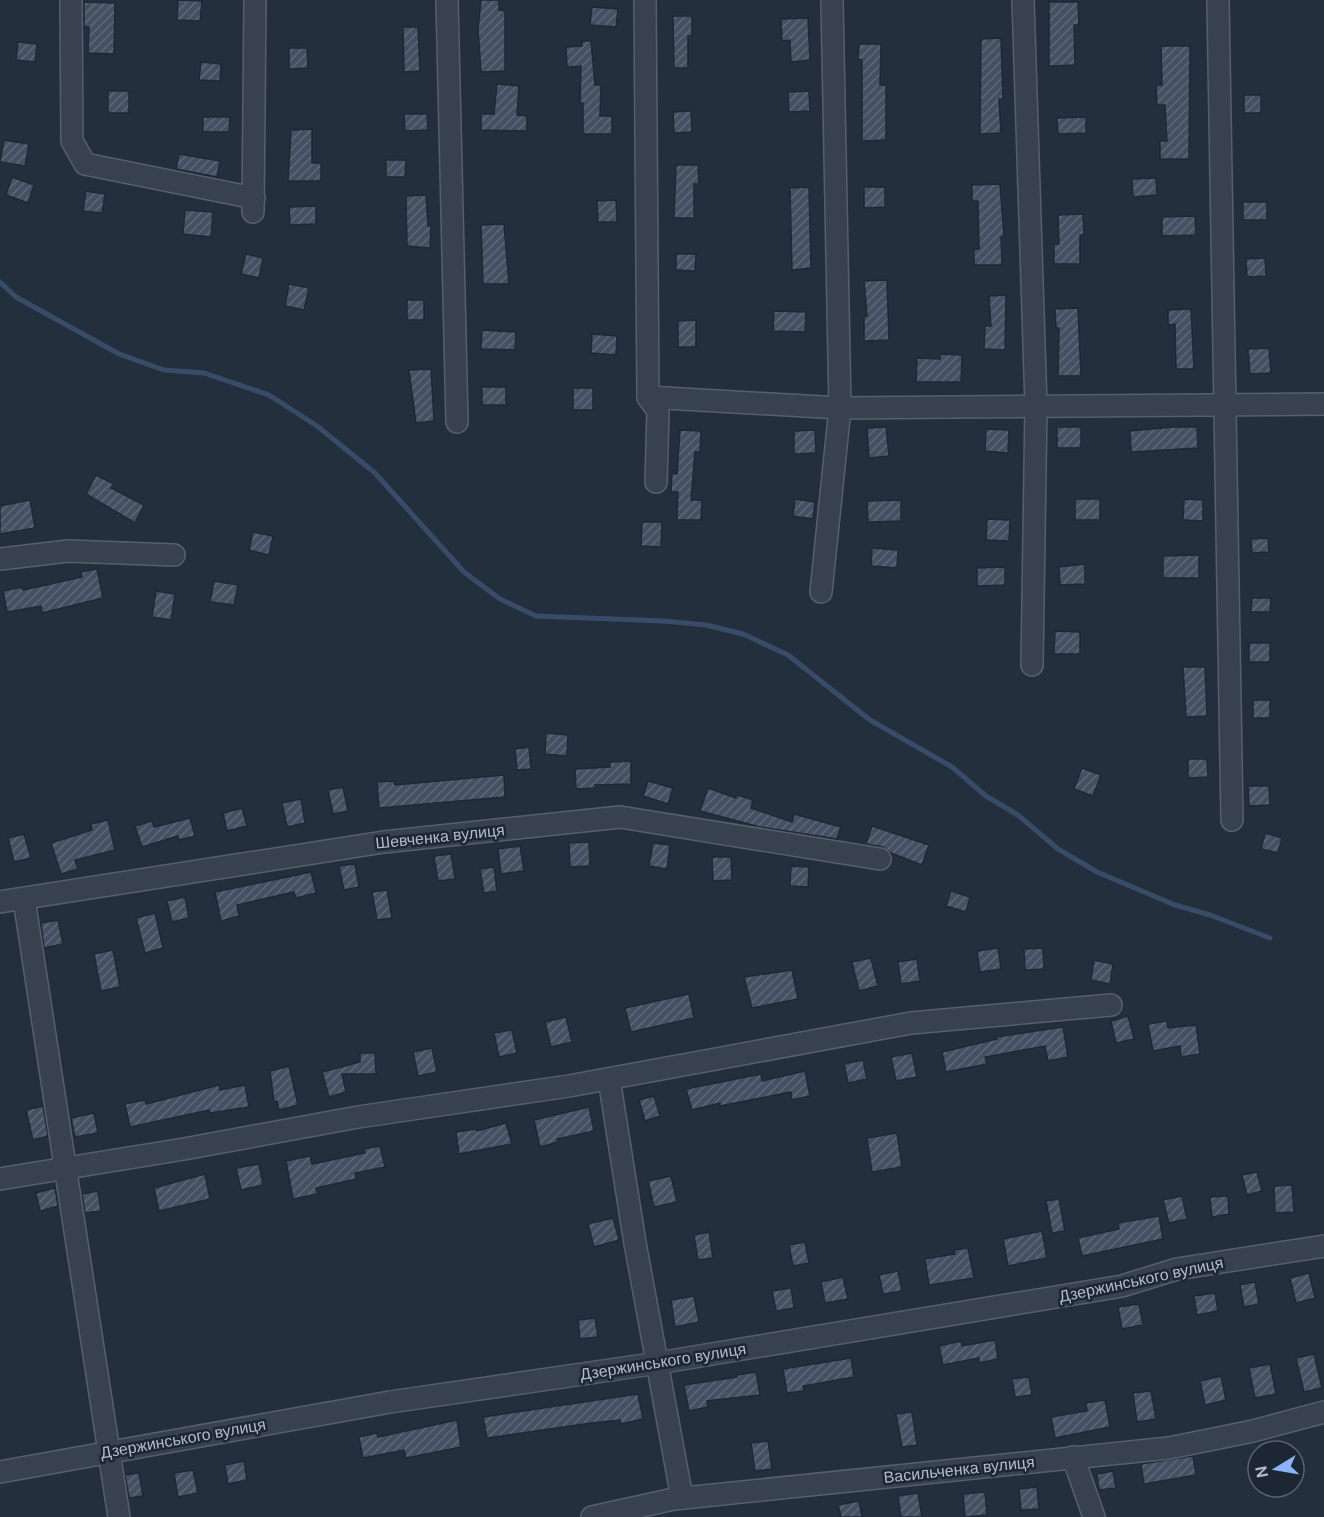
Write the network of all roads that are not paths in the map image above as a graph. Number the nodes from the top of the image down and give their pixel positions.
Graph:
1 (71, 0) edge
2 (255, 0) edge
3 (447, 0) edge
4 (645, 0) edge
5 (831, 0) edge
6 (1023, 0) edge
7 (1218, 0) edge
8 (648, 398) junction
9 (1324, 404) edge
10 (1036, 406) junction
11 (1226, 406) junction
12 (840, 408) junction
13 (457, 422) dead end
14 (656, 482) dead end
15 (174, 555) dead end
16 (0, 559) edge
17 (821, 592) dead end
18 (1032, 665) dead end
19 (1232, 820) dead end
20 (880, 859) dead end
21 (24, 899) junction
22 (0, 902) edge
23 (1111, 1005) dead end
24 (609, 1079) junction
25 (64, 1169) junction
26 (0, 1179) edge
27 (1324, 1246) edge
28 (658, 1363) junction
29 (1324, 1412) edge
30 (110, 1451) junction
31 (1073, 1457) junction
32 (0, 1472) edge
33 (682, 1498) junction
34 (119, 1517) edge
35 (592, 1517) edge
36 (1094, 1517) edge

1 - 2 street
3 - 13 street
4 - 8 street
5 - 12 street
6 - 10 street
7 - 11 street
8 - 12 street
8 - 14 street
9 - 11 street
10 - 11 street
10 - 12 street
10 - 18 street
11 - 19 street
12 - 17 street
15 - 16 street
20 - 21 street, Шевченка вулиця
21 - 22 street, Шевченка вулиця
21 - 25 street
23 - 24 street
24 - 25 street
24 - 28 street
25 - 26 street
25 - 30 street
27 - 28 street, Дзержинського вулиця
28 - 30 street, Дзержинського вулиця
28 - 33 street
29 - 31 street, Васильченка вулиця
30 - 32 street, Дзержинського вулиця
30 - 34 street
31 - 33 street, Васильченка вулиця
31 - 36 street
33 - 35 street, Васильченка вулиця

